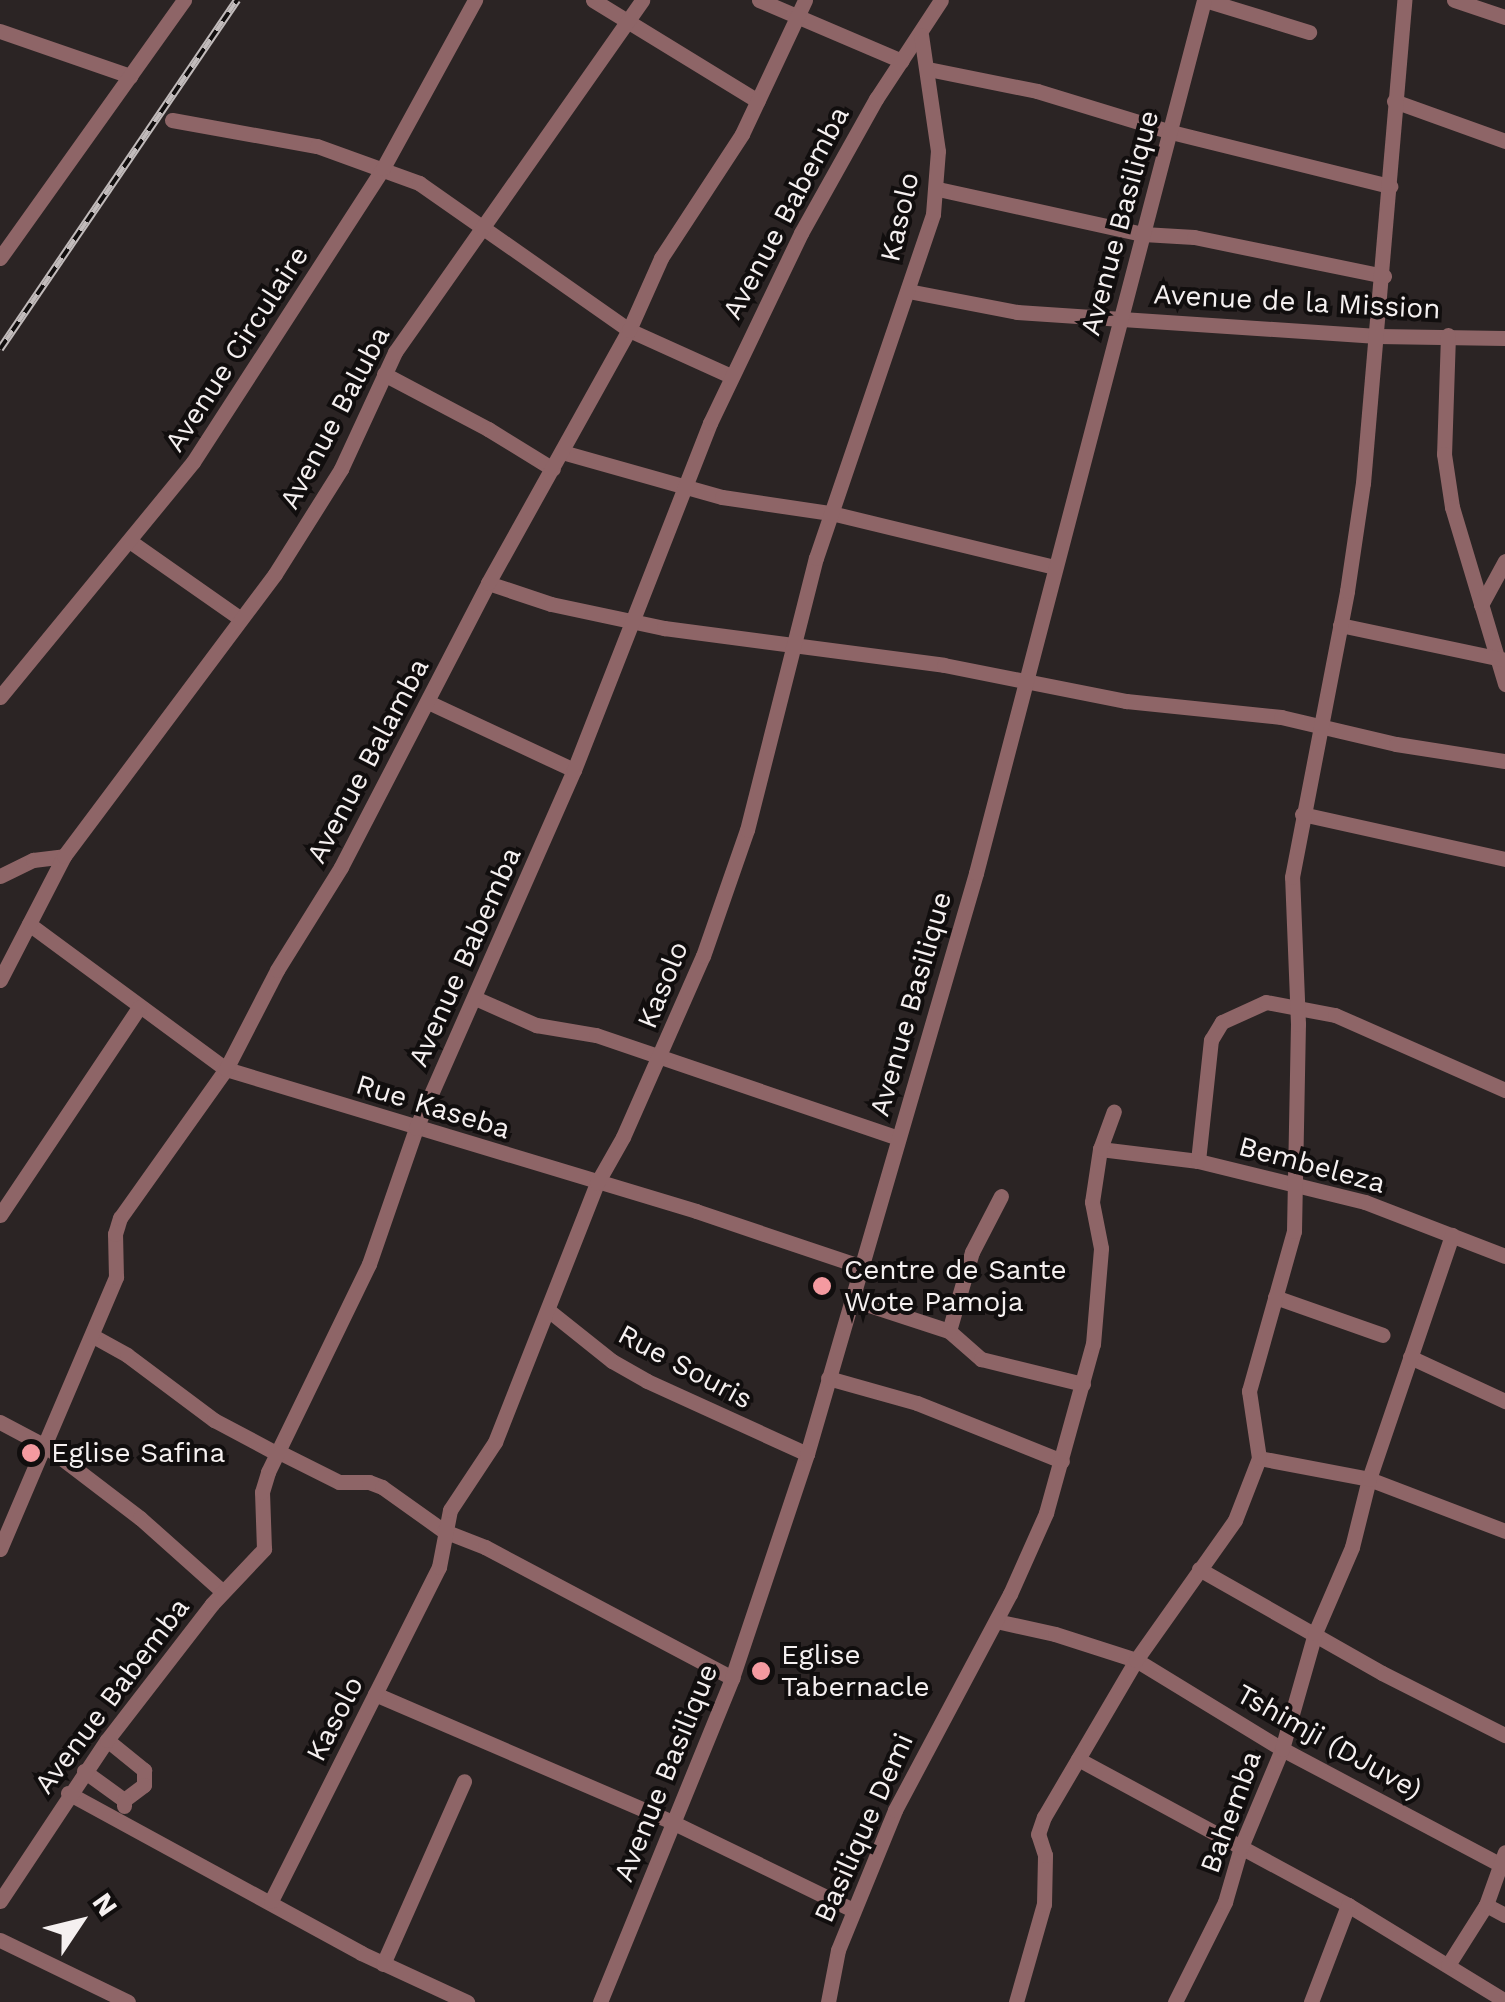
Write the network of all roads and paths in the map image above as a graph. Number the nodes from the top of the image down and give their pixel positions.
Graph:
1 (184, 0) edge
2 (475, 0) edge
3 (593, 0) edge
4 (642, 0) edge
5 (759, 0) edge
6 (805, 0) edge
7 (942, 0) edge
8 (1204, 0) edge
9 (1404, 0) edge
10 (1454, 0) edge
11 (795, 15) junction
12 (1505, 17) edge
13 (626, 21) junction
14 (0, 30) edge
15 (1309, 32) dead end
16 (921, 35) junction
17 (902, 61) junction
18 (928, 68) junction
19 (130, 76) junction
20 (758, 101) junction
21 (1394, 101) junction
22 (172, 120) dead end
23 (1170, 132) junction
24 (1505, 141) edge
25 (383, 168) junction
26 (1390, 186) junction
27 (938, 190) junction
28 (485, 228) junction
29 (1143, 234) junction
30 (7, 235) edge
31 (0, 258) edge
32 (1384, 276) junction
33 (908, 290) junction
34 (1120, 319) junction
35 (629, 330) junction
36 (1448, 335) junction
37 (1376, 336) junction
38 (1505, 338) edge
39 (384, 374) junction
40 (731, 376) junction
41 (562, 452) junction
42 (552, 469) junction
43 (686, 488) junction
44 (832, 513) junction
45 (132, 542) junction
46 (1505, 560) edge
47 (1055, 567) junction
48 (488, 583) junction
49 (1482, 605) junction
50 (241, 619) junction
51 (631, 622) junction
52 (1340, 625) junction
53 (792, 648) junction
54 (1501, 659) edge
55 (1024, 682) junction
56 (1505, 684) edge
57 (0, 697) edge
58 (428, 702) junction
59 (1322, 725) junction
60 (1505, 762) edge
61 (574, 770) junction
62 (1302, 814) junction
63 (64, 856) junction
64 (1505, 859) edge
65 (0, 876) edge
66 (28, 924) junction
67 (0, 980) edge
68 (475, 998) junction
69 (1297, 1004) junction
70 (139, 1007) junction
71 (660, 1059) junction
72 (226, 1069) junction
73 (1505, 1090) edge
74 (1114, 1111) dead end
75 (416, 1128) junction
76 (898, 1138) junction
77 (1100, 1149) junction
78 (1198, 1160) junction
79 (597, 1183) junction
80 (1294, 1186) junction
81 (1000, 1196) dead end
82 (0, 1215) edge
83 (1452, 1235) junction
84 (1505, 1256) edge
85 (860, 1266) junction
86 (1275, 1297) junction
87 (851, 1299) junction
88 (548, 1310) junction
89 (949, 1331) junction
90 (1384, 1335) dead end
91 (94, 1336) junction
92 (1410, 1356) junction
93 (828, 1378) junction
94 (1083, 1384) junction
95 (1505, 1401) edge
96 (0, 1422) edge
97 (47, 1448) junction
98 (278, 1453) junction
99 (806, 1454) junction
100 (1258, 1458) junction
101 (1062, 1461) junction
102 (1369, 1478) junction
103 (444, 1532) junction
104 (1505, 1532) edge
105 (0, 1550) edge
106 (1199, 1568) junction
107 (223, 1592) junction
108 (996, 1620) junction
109 (1315, 1633) junction
110 (1136, 1660) junction
111 (732, 1678) junction
112 (375, 1694) junction
113 (1505, 1735) edge
114 (107, 1740) junction
115 (1282, 1748) junction
116 (1078, 1759) junction
117 (84, 1771) junction
118 (464, 1780) dead end
119 (68, 1793) junction
120 (124, 1800) junction
121 (116, 1820) junction
122 (674, 1823) junction
123 (1241, 1847) junction
124 (1502, 1858) edge
125 (0, 1901) edge
126 (271, 1902) junction
127 (1348, 1905) junction
128 (1486, 1905) junction
129 (853, 1910) junction
130 (1505, 1915) edge
131 (0, 1940) edge
132 (382, 1964) junction
133 (1448, 1966) junction
134 (1505, 2000) edge
135 (128, 2002) edge
136 (467, 2002) edge
137 (600, 2002) edge
138 (828, 2002) edge
139 (1016, 2002) edge
140 (1176, 2002) edge
141 (1311, 2002) edge

1 - 19 street
2 - 25 street, Avenue Circulaire
3 - 13 street
4 - 13 street, Avenue Baluba
5 - 11 street
6 - 11 street, Avenue Balamba
7 - 16 street, Avenue Babemba
8 - 15 street
8 - 23 street, Avenue Basilique
9 - 21 street
10 - 12 street
11 - 17 street
11 - 20 street, Avenue Balamba
13 - 20 street
13 - 28 street, Avenue Baluba
14 - 19 street
16 - 17 street, Avenue Babemba
16 - 18 street, Kasolo
17 - 40 street, Avenue Babemba
18 - 23 street
18 - 27 street, Kasolo
19 - 30 street
20 - 35 street, Avenue Balamba
21 - 24 street
21 - 26 street
22 - 25 street
23 - 26 street
23 - 29 street, Avenue Basilique
25 - 28 street
25 - 45 street, Avenue Circulaire
26 - 32 street
27 - 29 street
27 - 33 street, Kasolo
28 - 35 street
28 - 39 street, Avenue Baluba
29 - 32 street
29 - 34 street, Avenue Basilique
30 - 31 street
32 - 37 street
33 - 34 street, Avenue de la Mission
33 - 44 street, Kasolo
34 - 37 street, Avenue de la Mission
34 - 47 street, Avenue Basilique
35 - 40 street
35 - 41 street, Avenue Balamba
36 - 37 street, Avenue de la Mission
36 - 38 street, Avenue de la Mission
36 - 49 street
37 - 52 street
39 - 42 street
39 - 50 street, Avenue Baluba
40 - 43 street, Avenue Babemba
41 - 42 street, Avenue Balamba
41 - 43 street
42 - 48 street, Avenue Balamba
43 - 44 street
43 - 51 street, Avenue Babemba
44 - 47 street
44 - 53 street, Kasolo
45 - 50 street
45 - 57 street, Avenue Circulaire
46 - 49 street
47 - 55 street, Avenue Basilique
48 - 51 street
48 - 58 street, Avenue Balamba
49 - 54 street
50 - 63 street, Avenue Baluba
51 - 53 street
51 - 61 street, Avenue Babemba
52 - 54 street
52 - 59 street
53 - 55 street
53 - 71 street, Kasolo
54 - 56 street
55 - 59 street
55 - 76 street, Avenue Basilique
58 - 61 street
58 - 72 street, Avenue Balamba
59 - 60 street
59 - 62 street
61 - 68 street, Avenue Babemba
62 - 64 street
62 - 69 street
63 - 65 street
63 - 66 street, Avenue Baluba
66 - 67 street, Avenue Baluba
66 - 70 street, Rue Kaseba
68 - 71 street
68 - 75 street, Avenue Babemba
69 - 73 street
69 - 78 street
69 - 80 street
70 - 72 street, Rue Kaseba
70 - 82 street
71 - 76 street
71 - 79 street, Kasolo
72 - 75 street, Rue Kaseba
72 - 91 street, Avenue Balamba
74 - 77 street, Basilique Demi
75 - 79 street, Rue Kaseba
75 - 98 street, Avenue Babemba
76 - 85 street, Avenue Basilique
77 - 78 street, Bembeleza
77 - 94 street, Basilique Demi
78 - 80 street, Bembeleza
79 - 85 street, Rue Kaseba
79 - 88 street, Kasolo
80 - 83 street, Bembeleza
80 - 86 street
81 - 89 street
83 - 84 street, Bembeleza
83 - 92 street, Bahemba
85 - 87 street, Avenue Basilique
86 - 90 street
86 - 100 street
87 - 89 street
87 - 93 street, Avenue Basilique
88 - 99 street, Rue Souris
88 - 103 street, Kasolo
89 - 94 street
91 - 97 street, Avenue Balamba
91 - 98 street
92 - 95 street
92 - 102 street, Bahemba
93 - 99 street, Avenue Basilique
93 - 101 street
94 - 101 street, Basilique Demi
96 - 97 street
97 - 105 street, Avenue Balamba
97 - 107 street
98 - 103 street
98 - 107 street, Avenue Babemba
99 - 111 street, Avenue Basilique
100 - 102 street
100 - 106 street
101 - 108 street, Basilique Demi
102 - 104 street
102 - 109 street, Bahemba
103 - 111 street
103 - 112 street, Kasolo
106 - 109 street
106 - 110 street
107 - 114 street, Avenue Babemba
108 - 110 street, Tshimji (DJuve)
108 - 129 street, Basilique Demi
109 - 113 street
109 - 115 street, Bahemba
110 - 115 street, Tshimji (DJuve)
110 - 116 street
111 - 122 street, Avenue Basilique
112 - 122 street
112 - 126 street, Kasolo
114 - 117 street, Avenue Babemba
114 - 120 street
115 - 123 street, Bahemba
115 - 124 street, Tshimji (DJuve)
116 - 123 street
116 - 139 street
117 - 119 street, Avenue Babemba
117 - 120 street
118 - 132 street
119 - 121 street
119 - 125 street, Avenue Babemba
120 - 121 street
121 - 126 street
122 - 129 street
122 - 137 street, Avenue Basilique
123 - 127 street
123 - 140 street, Bahemba
124 - 128 street
126 - 132 street
127 - 133 street
127 - 141 street
128 - 130 street
128 - 133 street
129 - 138 street, Basilique Demi
131 - 135 street
132 - 136 street
133 - 134 street

